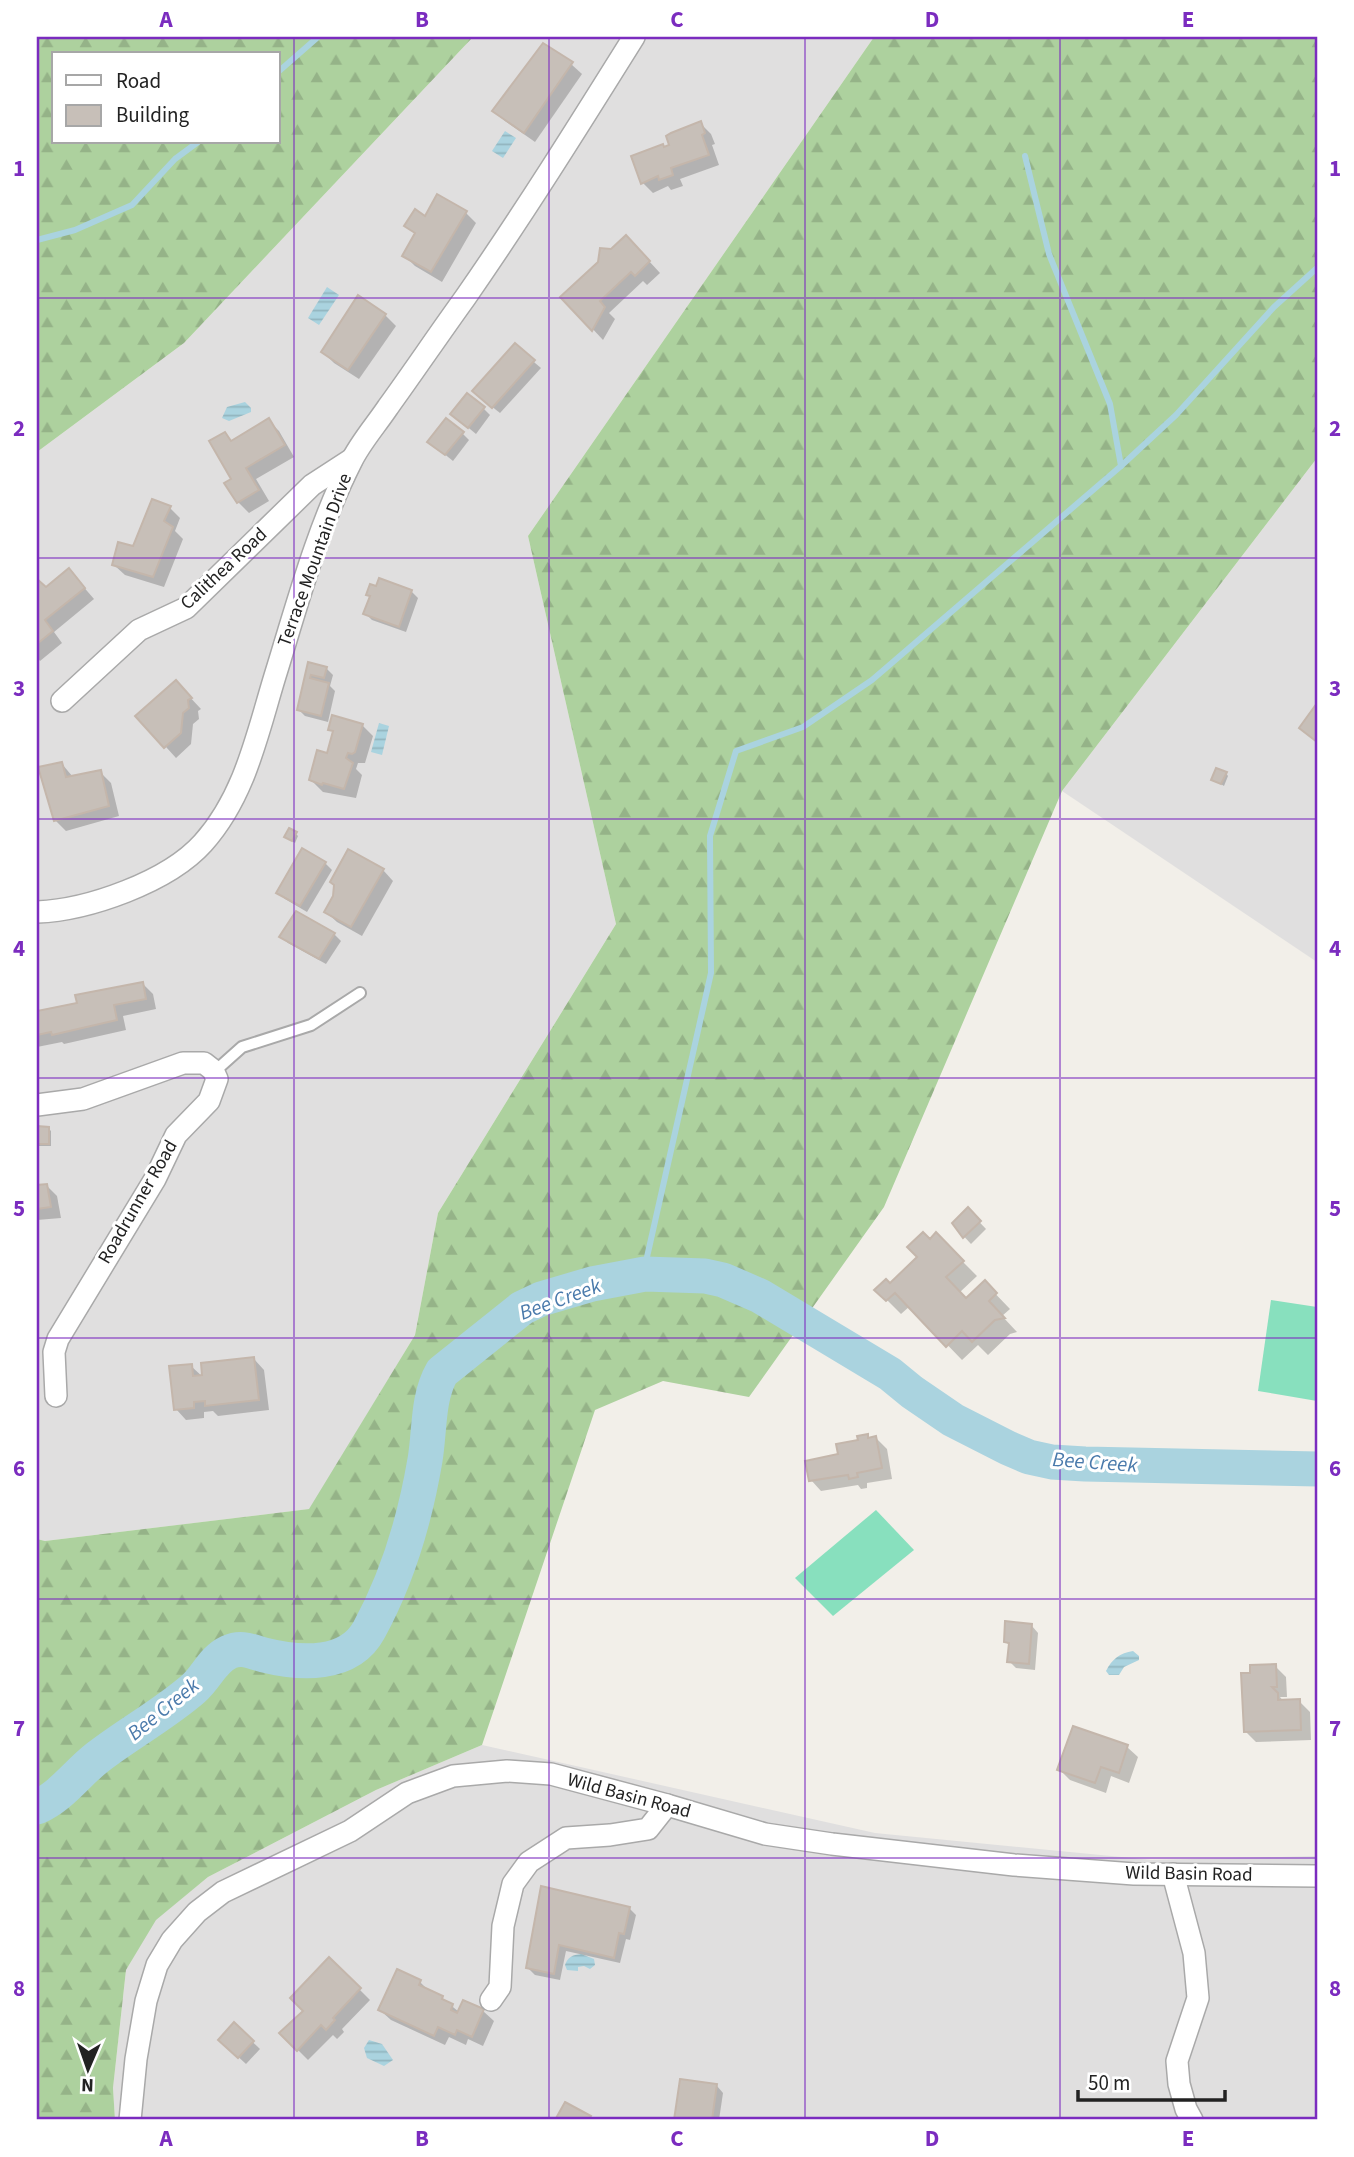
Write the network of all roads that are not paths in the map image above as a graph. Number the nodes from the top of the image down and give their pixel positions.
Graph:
1 (634, 37) edge
2 (352, 460) junction
3 (62, 701) dead end
4 (37, 912) edge
5 (360, 993) dead end
6 (214, 1072) junction
7 (37, 1105) edge
8 (56, 1396) dead end
9 (667, 1805) junction
10 (1173, 1874) junction
11 (1317, 1876) edge
12 (491, 2000) dead end
13 (130, 2120) edge
14 (1192, 2120) edge

1 - 2 street, Terrace Mountain Drive
2 - 3 street, Calithea Road
2 - 4 street, Terrace Mountain Drive
5 - 6 lane
6 - 7 street
6 - 8 street, Roadrunner Road
9 - 10 street, Wild Basin Road
9 - 12 street
9 - 13 street, Wild Basin Road
10 - 11 street, Wild Basin Road
10 - 14 street

